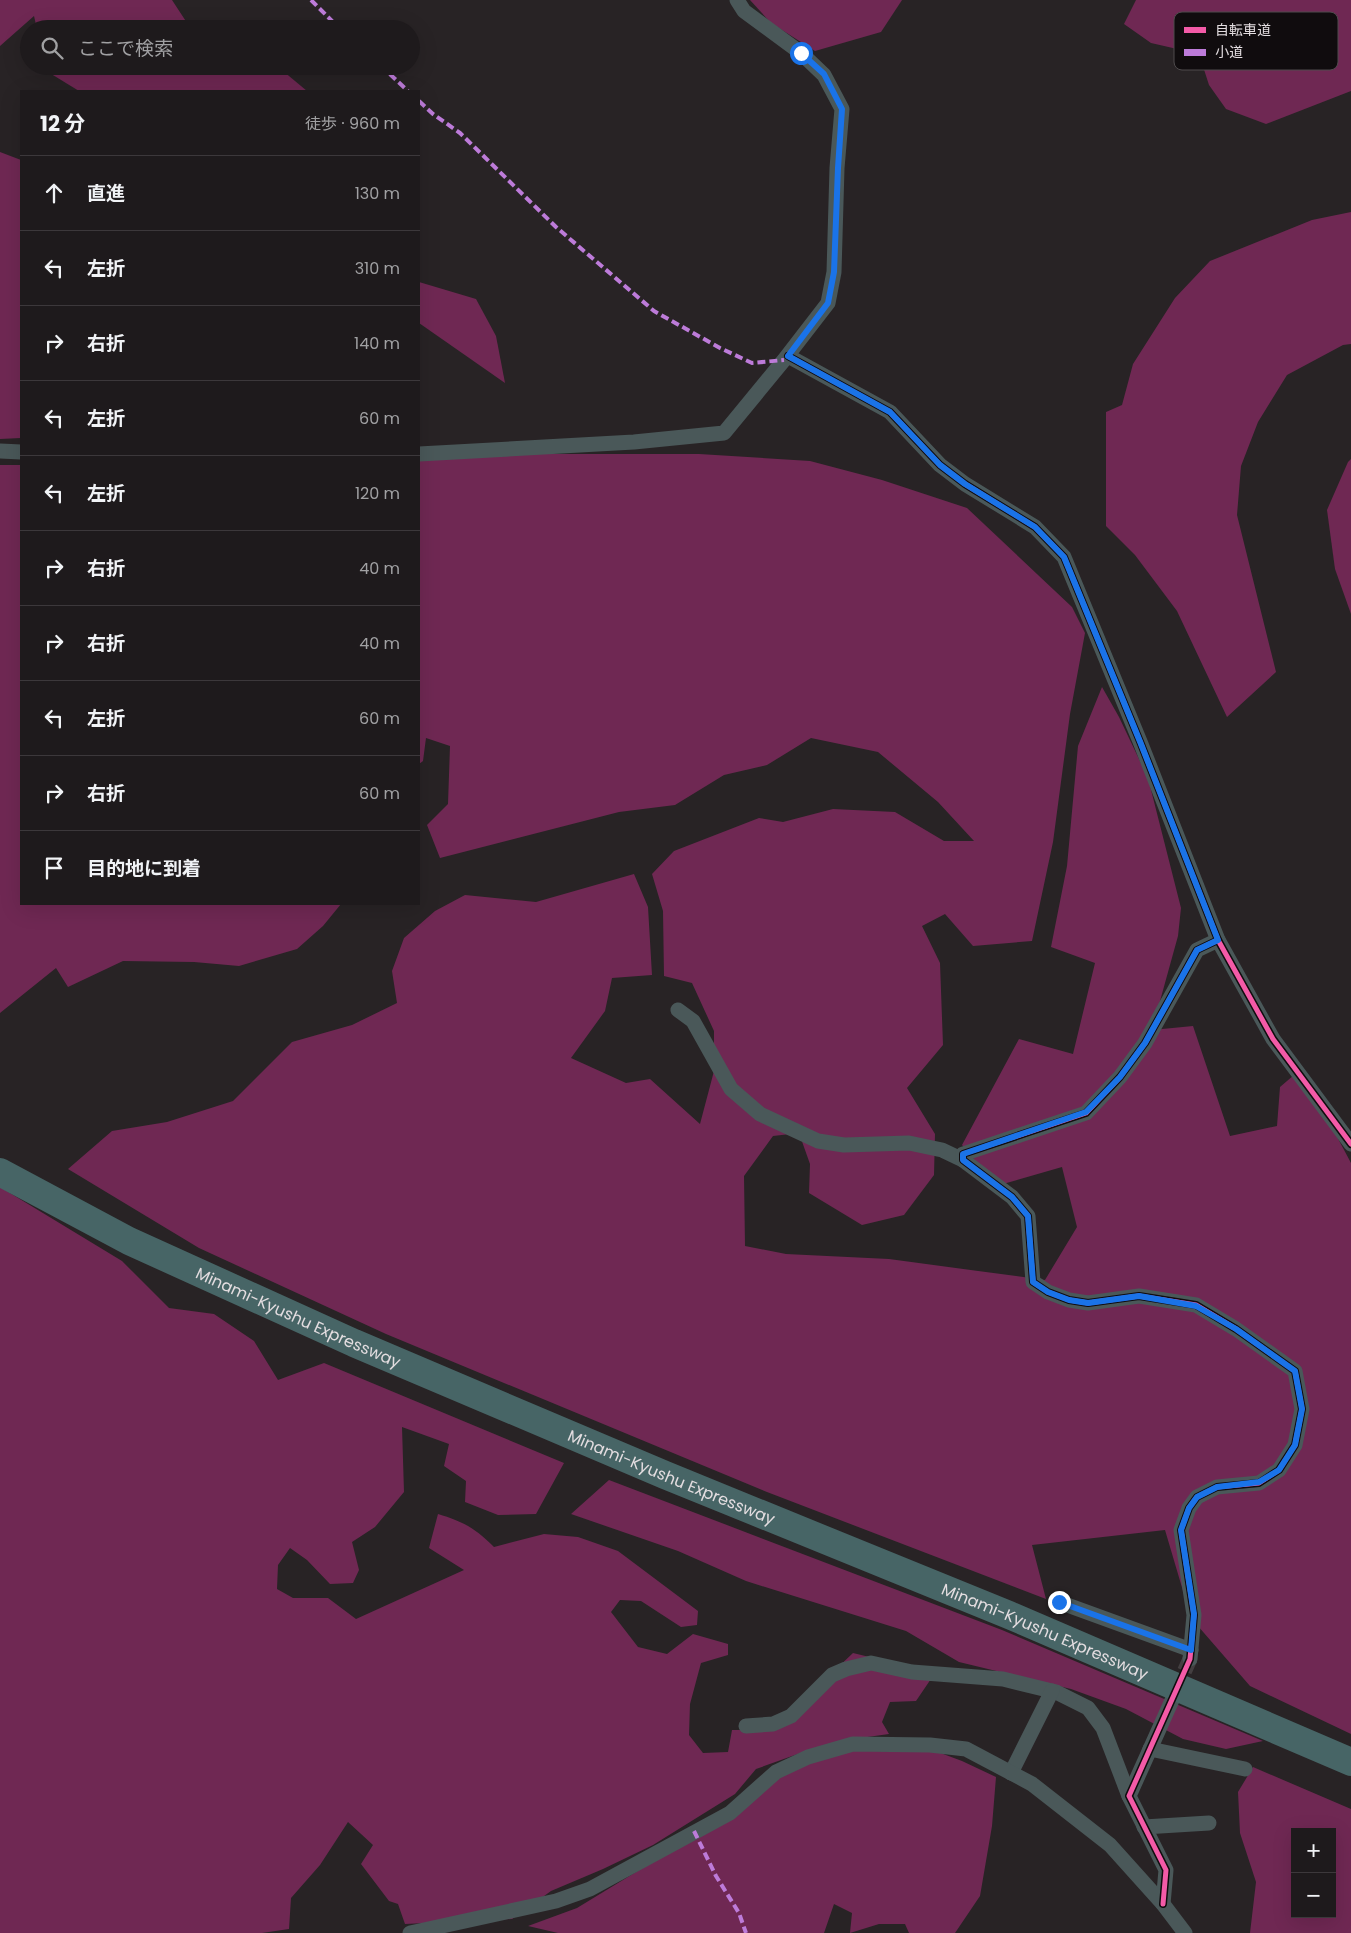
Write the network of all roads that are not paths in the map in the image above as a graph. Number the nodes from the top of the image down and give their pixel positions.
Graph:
1 (737, 0) edge
2 (788, 356) junction
3 (0, 451) edge
4 (20, 452) edge
5 (420, 454) edge
6 (1218, 940) junction
7 (678, 1010) dead end
8 (1351, 1144) edge
9 (963, 1160) junction
10 (0, 1172) edge
11 (1059, 1602) dead end
12 (1052, 1691) junction
13 (1173, 1698) tunnel mouth
14 (746, 1726) dead end
15 (1150, 1749) junction
16 (1351, 1762) edge
17 (1245, 1769) dead end
18 (1011, 1773) junction
19 (1129, 1796) junction
20 (1209, 1823) dead end
21 (1144, 1827) junction
22 (1163, 1904) junction
23 (410, 1933) edge
24 (1185, 1933) edge

1 - 2 street
2 - 5 street
2 - 6 street
3 - 4 street
6 - 8 street
6 - 9 street
7 - 9 street
9 - 11 street
10 - 16 highway, Minami-Kyushu Expressway
12 - 14 street
12 - 18 street
12 - 19 street
13 - 15 street
15 - 17 street
15 - 19 street
18 - 22 street
18 - 23 street
19 - 21 street
20 - 21 street
21 - 22 street
22 - 24 street

